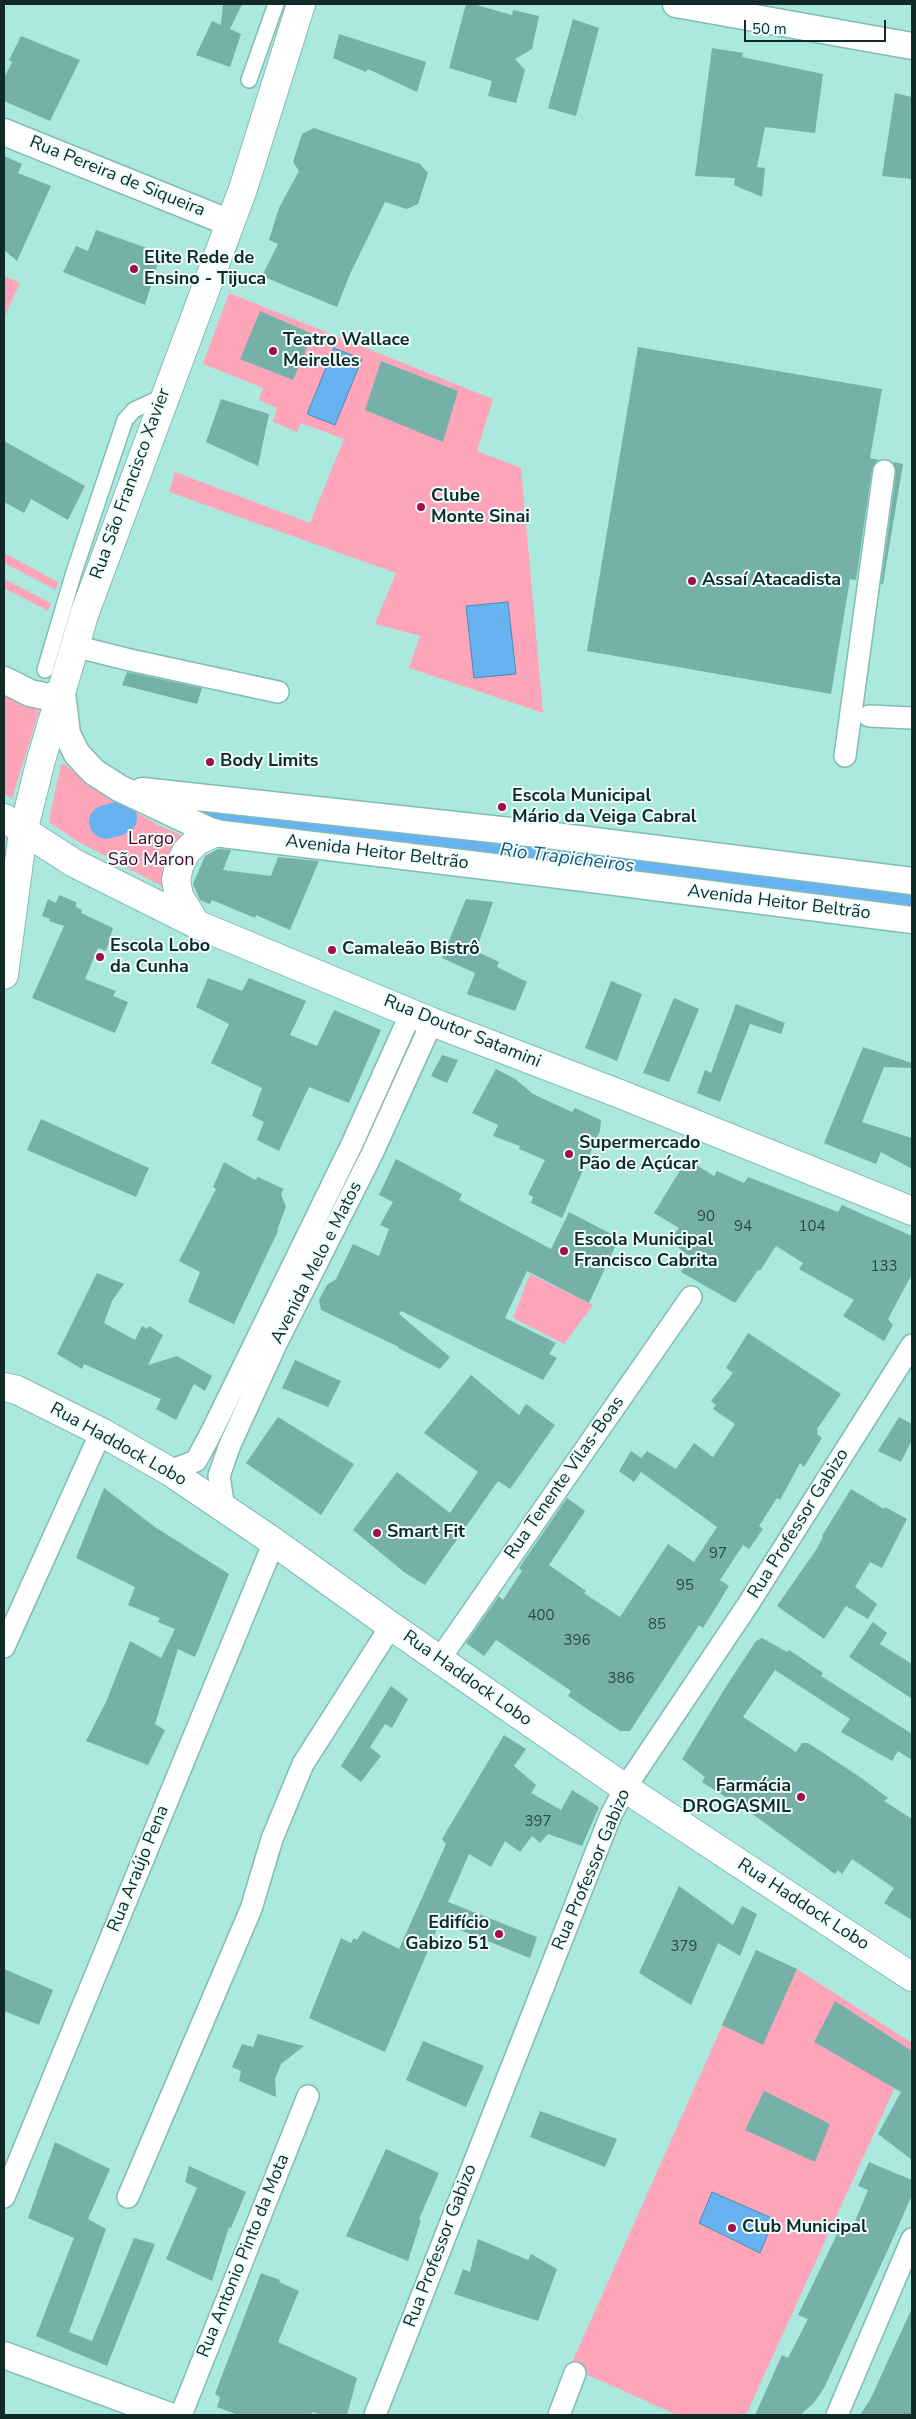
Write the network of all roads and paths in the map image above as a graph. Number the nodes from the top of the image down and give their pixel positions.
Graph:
1 (276, 4) edge
2 (301, 4) edge
3 (676, 4) edge
4 (912, 46) edge
5 (249, 80) dead end
6 (4, 132) edge
7 (230, 223) junction
8 (164, 396) junction
9 (884, 471) dead end
10 (74, 646) junction
11 (45, 670) dead end
12 (4, 680) edge
13 (62, 692) junction
14 (278, 692) dead end
15 (869, 716) dead end
16 (912, 718) edge
17 (845, 756) dead end
18 (119, 788) junction
19 (13, 825) edge
20 (214, 834) junction
21 (912, 880) edge
22 (912, 920) edge
23 (196, 924) junction
24 (4, 975) edge
25 (421, 1017) junction
26 (912, 1211) edge
27 (691, 1297) dead end
28 (912, 1344) edge
29 (8, 1385) edge
30 (102, 1432) junction
31 (169, 1472) junction
32 (224, 1508) junction
33 (274, 1542) junction
34 (391, 1626) junction
35 (4, 1647) edge
36 (439, 1660) junction
37 (625, 1788) junction
38 (912, 1977) edge
39 (308, 2096) dead end
40 (4, 2197) edge
41 (128, 2197) dead end
42 (912, 2239) edge
43 (4, 2355) edge
44 (575, 2374) dead end
45 (167, 2415) edge
46 (181, 2415) edge
47 (375, 2415) edge
48 (559, 2415) edge
49 (837, 2415) edge

1 - 5 street
2 - 7 main road, Rua São Francisco Xavier
3 - 4 street
6 - 7 street, Rua Pereira de Siqueira
7 - 8 main road, Rua São Francisco Xavier
8 - 10 main road, Rua São Francisco Xavier
8 - 11 street
9 - 17 street
10 - 13 main road, Rua São Francisco Xavier
10 - 14 street
12 - 13 street
13 - 18 street, Avenida Heitor Beltrão
13 - 19 main road, Rua São Francisco Xavier
15 - 16 street
18 - 20 street, Avenida Heitor Beltrão
18 - 21 street, Avenida Heitor Beltrão
19 - 23 main road, Rua Doutor Satamini
19 - 24 main road, Rua São Francisco Xavier
20 - 22 street, Avenida Heitor Beltrão
20 - 23 main road
23 - 25 main road, Rua Doutor Satamini
25 - 26 main road, Rua Doutor Satamini
25 - 31 street, Avenida Melo e Matos
25 - 32 street, Avenida Melo e Matos
27 - 36 street, Rua Tenente Vilas-Boas
28 - 37 street, Rua Professor Gabizo
29 - 30 main road, Rua Haddock Lobo
30 - 31 main road, Rua Haddock Lobo
30 - 35 street
31 - 32 main road, Rua Haddock Lobo
32 - 33 main road, Rua Haddock Lobo
33 - 34 main road, Rua Haddock Lobo
33 - 40 street, Rua Araújo Pena
34 - 36 main road, Rua Haddock Lobo
34 - 41 street
36 - 37 main road, Rua Haddock Lobo
37 - 38 main road, Rua Haddock Lobo
37 - 47 street, Rua Professor Gabizo
39 - 46 street, Rua Antonio Pinto da Mota
42 - 49 street
43 - 45 street
44 - 48 street

